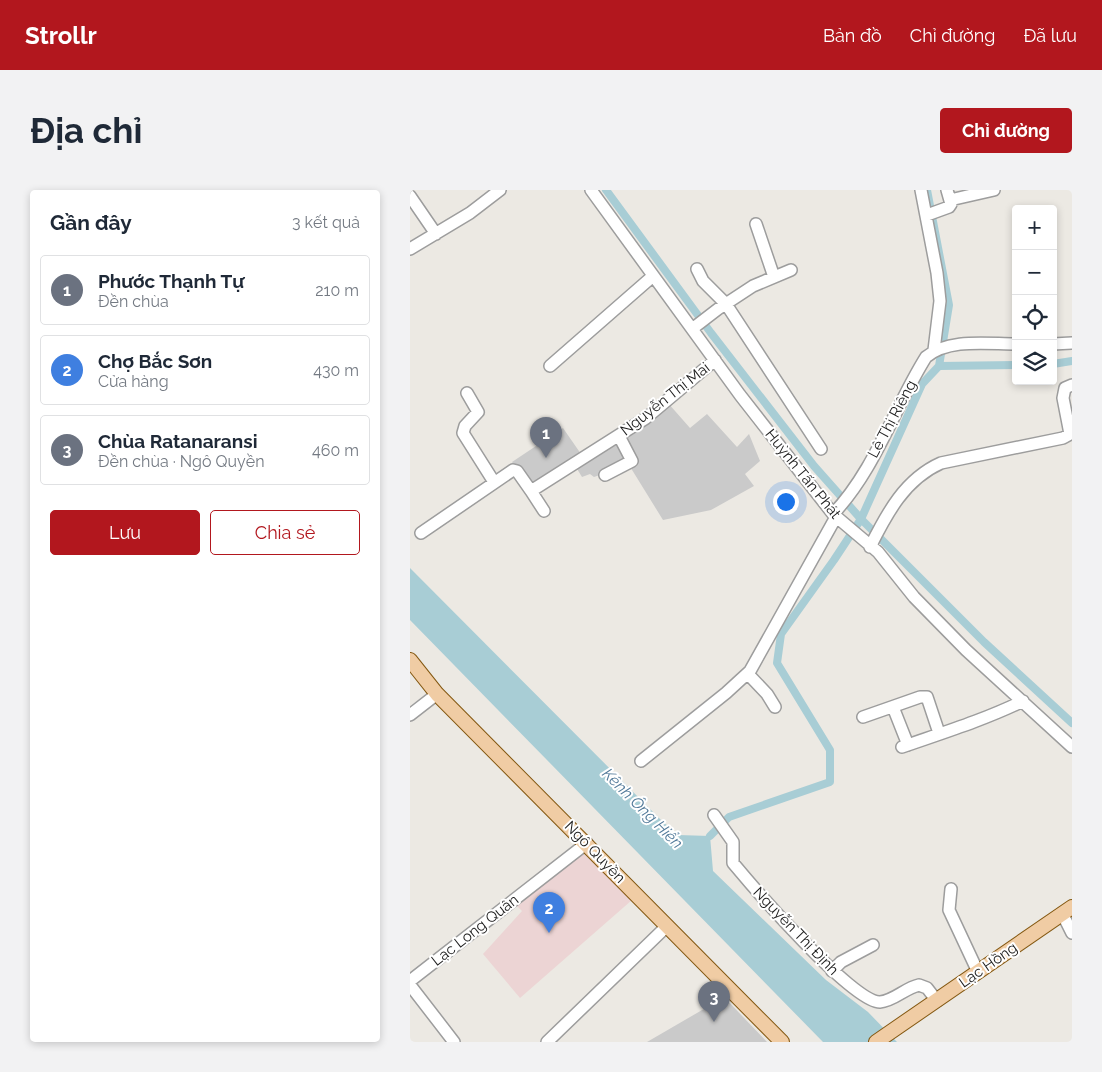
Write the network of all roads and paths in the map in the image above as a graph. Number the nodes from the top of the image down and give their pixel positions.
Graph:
1 (500, 190) edge
2 (922, 190) edge
3 (994, 190) edge
4 (596, 192) edge
5 (410, 196) edge
6 (948, 200) edge
7 (929, 215) junction
8 (756, 224) dead end
9 (436, 234) junction
10 (410, 249) edge
11 (698, 269) dead end
12 (791, 270) dead end
13 (652, 276) junction
14 (774, 277) junction
15 (722, 306) junction
16 (696, 326) junction
17 (1072, 343) edge
18 (1012, 344) edge
19 (1057, 344) edge
20 (943, 348) junction
21 (714, 360) junction
22 (550, 366) dead end
23 (1072, 385) edge
24 (467, 393) dead end
25 (619, 436) junction
26 (821, 449) dead end
27 (605, 474) dead end
28 (494, 482) junction
29 (532, 492) junction
30 (544, 510) dead end
31 (836, 515) junction
32 (421, 533) dead end
33 (870, 542) junction
34 (410, 660) edge
35 (748, 674) junction
36 (437, 694) junction
37 (1023, 702) junction
38 (775, 707) dead end
39 (893, 707) junction
40 (410, 714) edge
41 (863, 717) dead end
42 (939, 733) junction
43 (1072, 747) edge
44 (641, 760) dead end
45 (714, 815) dead end
46 (587, 843) junction
47 (951, 890) dead end
48 (1067, 910) edge
49 (667, 926) junction
50 (1072, 933) edge
51 (873, 945) dead end
52 (832, 971) junction
53 (978, 972) junction
54 (410, 980) edge
55 (410, 985) edge
56 (937, 1001) junction
57 (454, 1042) edge
58 (547, 1042) edge
59 (782, 1042) edge
60 (876, 1042) edge

1 - 9 street
2 - 7 street
3 - 6 street
4 - 13 street, Huỳnh Tấn Phát
5 - 9 street
6 - 7 street
7 - 20 street
8 - 14 street
9 - 10 street
11 - 15 street
12 - 14 street
13 - 16 street, Huỳnh Tấn Phát
13 - 22 street
14 - 15 street
15 - 16 street
15 - 26 street
16 - 21 street, Huỳnh Tấn Phát
17 - 19 street
18 - 20 street
20 - 31 street, Lê Thị Riêng
21 - 25 street, Nguyễn Thị Mai
21 - 31 street, Huỳnh Tấn Phát
23 - 33 street
24 - 28 street
25 - 27 street
25 - 29 street, Nguyễn Thị Mai
28 - 29 street
28 - 32 street
29 - 30 street
31 - 33 street, Huỳnh Tấn Phát
31 - 35 street, Lê Thị Riêng
33 - 37 street, Huỳnh Tấn Phát
34 - 36 main road, Ngô Quyền
35 - 38 street
35 - 44 street, Lê Thị Riêng
36 - 40 street
36 - 46 main road, Ngô Quyền
37 - 42 street
37 - 43 street, Huỳnh Tấn Phát
39 - 41 street
39 - 42 street
39 - 42 street
45 - 52 street, Nguyễn Thị Định
46 - 49 main road, Ngô Quyền
46 - 54 street, Lạc Long Quân
47 - 53 street
48 - 50 street
48 - 53 main road, Lạc Hồng
49 - 58 street
49 - 59 main road, Ngô Quyền
51 - 52 street
52 - 56 street, Nguyễn Thị Định
53 - 56 main road, Lạc Hồng
55 - 57 street
56 - 60 main road, Lạc Hồng

